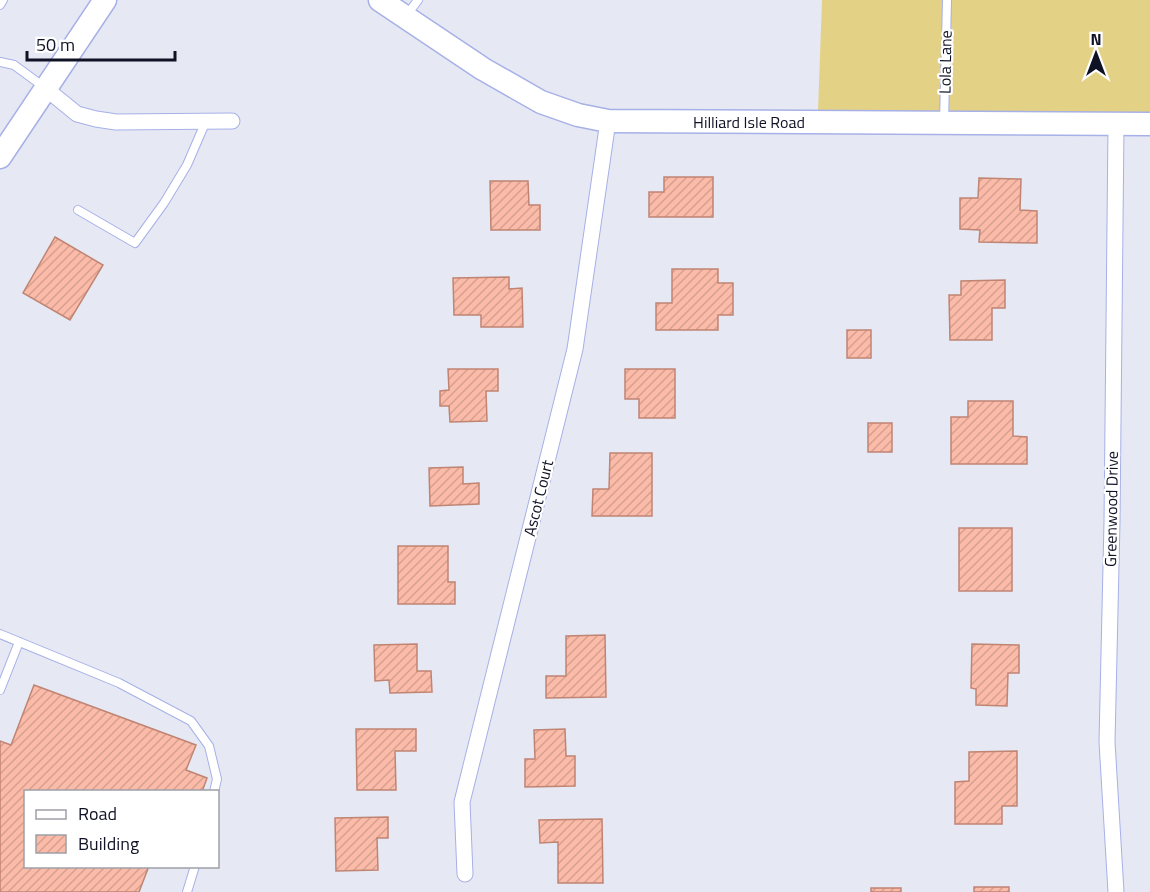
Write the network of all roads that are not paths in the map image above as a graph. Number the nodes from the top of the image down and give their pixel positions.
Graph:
1 (3, 0) edge
2 (105, 0) edge
3 (380, 0) edge
4 (947, 0) edge
5 (0, 5) edge
6 (411, 8) edge
7 (0, 62) edge
8 (45, 88) junction
9 (206, 121) junction
10 (232, 121) dead end
11 (608, 121) junction
12 (944, 123) junction
13 (1150, 124) edge
14 (1116, 125) junction
15 (2, 149) edge
16 (78, 210) dead end
17 (0, 634) edge
18 (19, 642) junction
19 (0, 690) edge
20 (214, 790) edge
21 (195, 868) edge
22 (465, 874) dead end
23 (187, 892) edge
24 (1116, 892) edge

1 - 5 lane
2 - 8 street
3 - 6 street, Hilliard Isle Road
4 - 12 lane, Lola Lane
6 - 11 street, Hilliard Isle Road
7 - 8 lane
8 - 9 street
8 - 15 street
9 - 10 street
9 - 16 lane
11 - 12 street, Hilliard Isle Road
11 - 22 street, Ascot Court
12 - 14 street, Hilliard Isle Road
13 - 14 street, Hilliard Isle Road
14 - 24 street, Greenwood Drive
17 - 18 lane
18 - 19 lane
18 - 20 lane
21 - 23 lane

